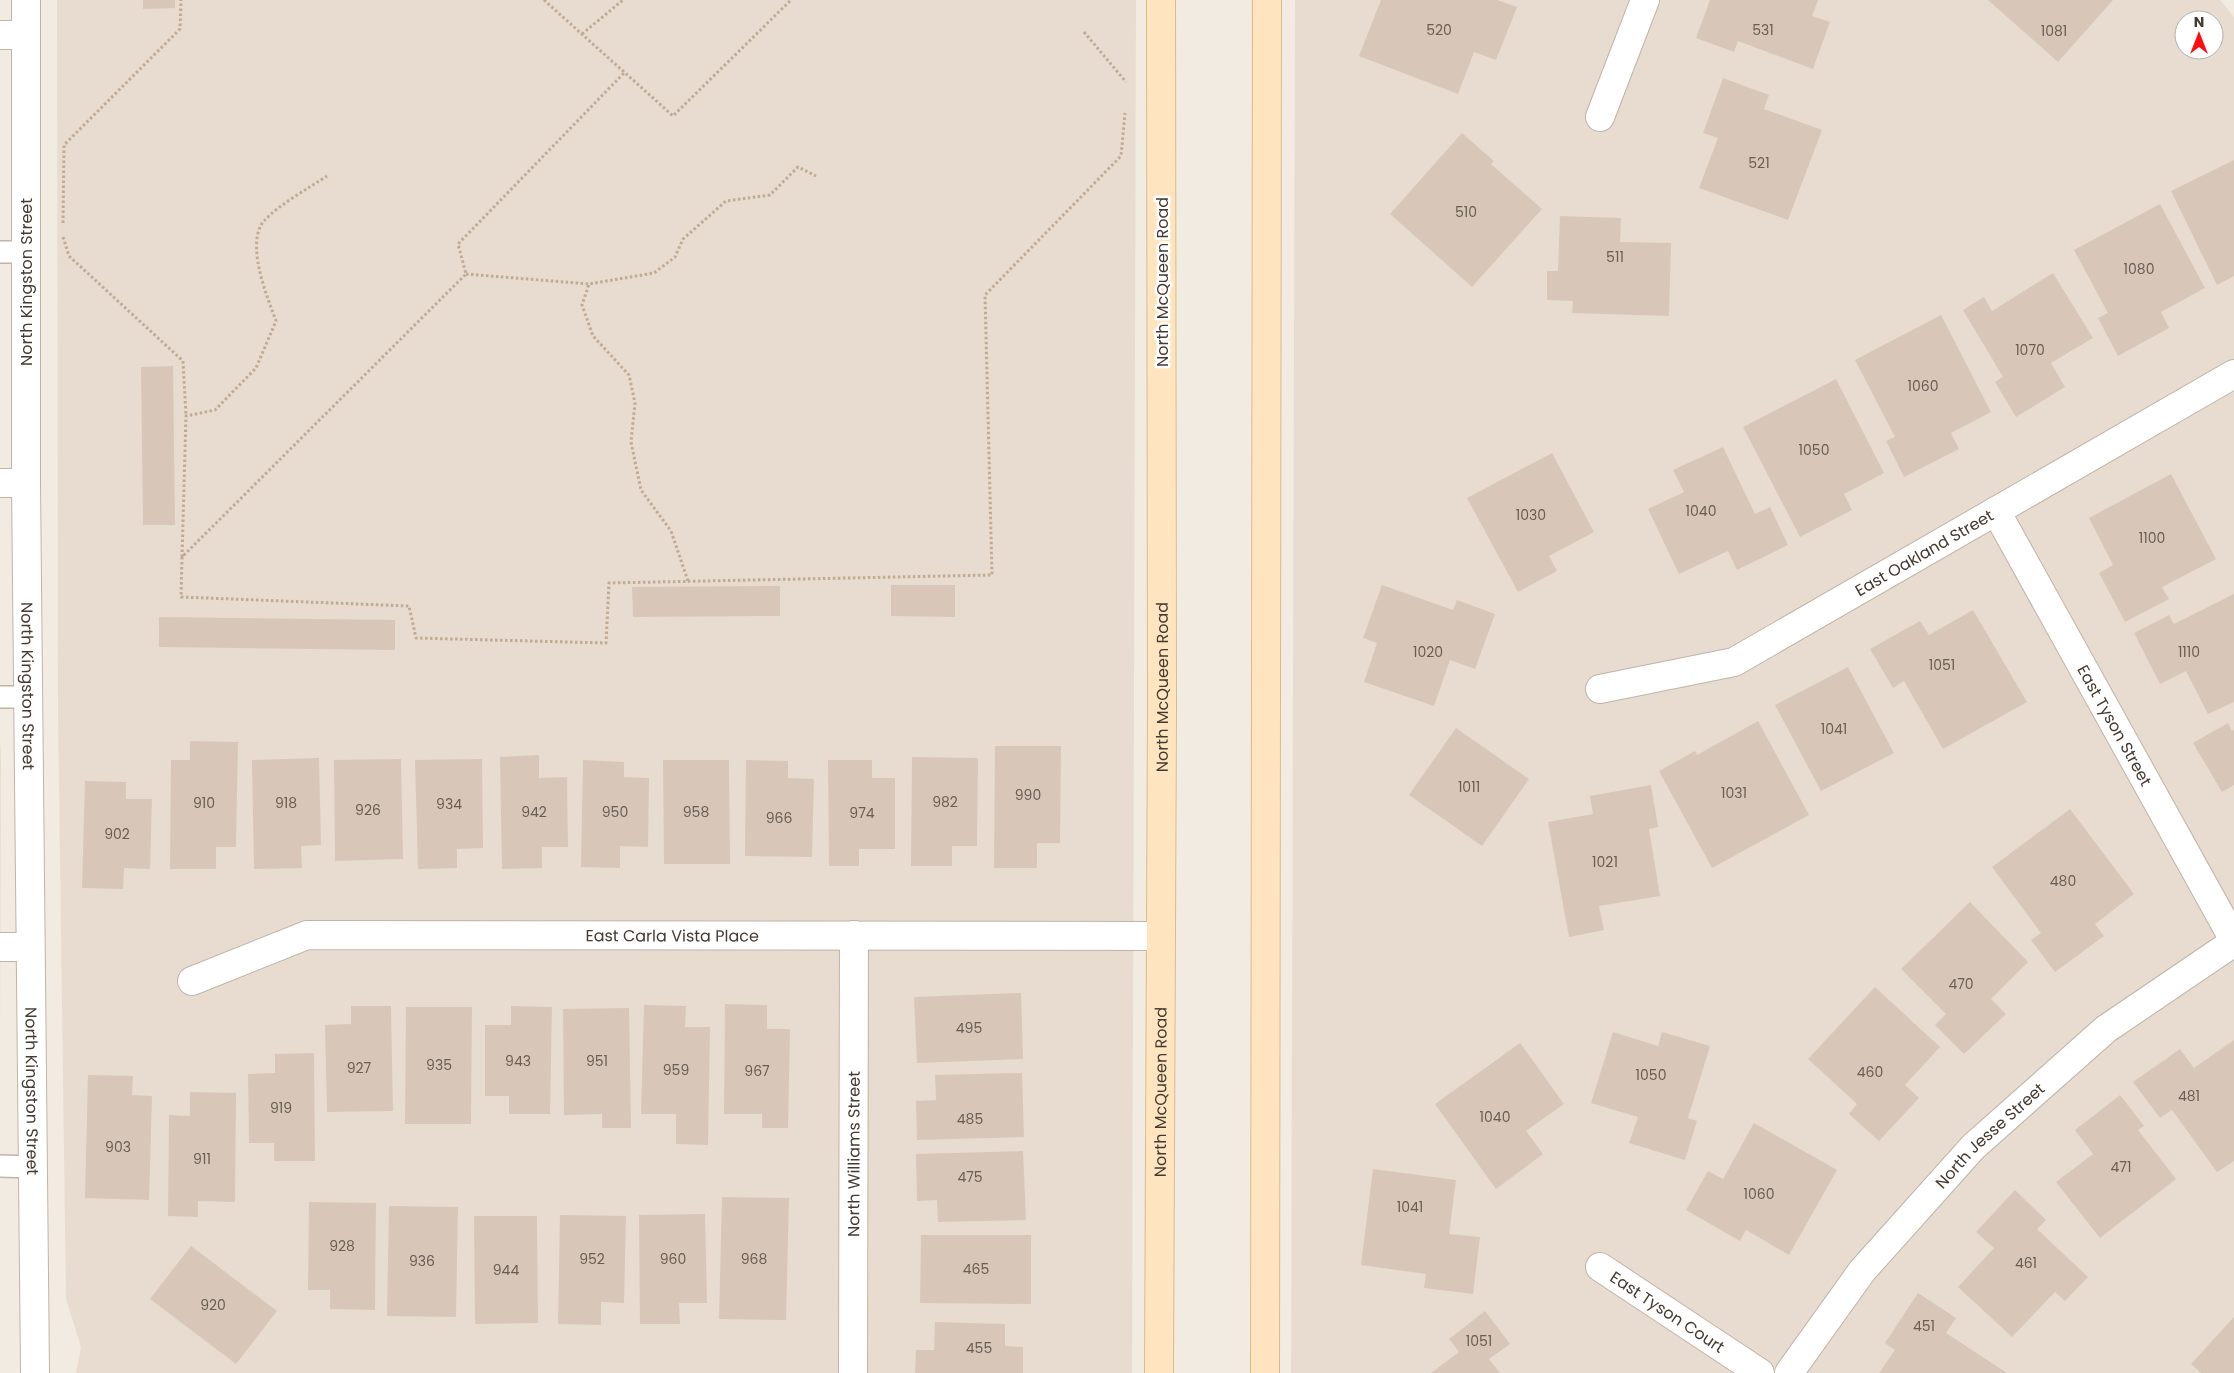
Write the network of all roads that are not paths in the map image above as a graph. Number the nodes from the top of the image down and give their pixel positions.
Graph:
1 (26, 0) edge
2 (1161, 0) edge
3 (1267, 0) edge
4 (1645, 0) edge
5 (13, 35) edge
6 (1600, 117) dead end
7 (13, 252) edge
8 (2234, 374) edge
9 (13, 483) edge
10 (1996, 511) junction
11 (1600, 690) dead end
12 (0, 697) edge
13 (28, 697) junction
14 (854, 935) junction
15 (1161, 936) junction
16 (2234, 941) edge
17 (0, 947) edge
18 (29, 947) junction
19 (192, 981) dead end
20 (0, 1166) edge
21 (32, 1166) junction
22 (1600, 1267) dead end
23 (35, 1373) edge
24 (853, 1373) edge
25 (1159, 1373) edge
26 (1265, 1373) edge
27 (1760, 1373) edge
28 (1789, 1373) edge

1 - 5 street, North Kingston Street
2 - 15 main road, North McQueen Road
3 - 26 main road
4 - 6 street
5 - 7 street, North Kingston Street
7 - 9 street, North Kingston Street
8 - 10 street, East Oakland Street
9 - 13 street, North Kingston Street
10 - 11 street, East Oakland Street
10 - 16 street, East Tyson Street
12 - 13 lane
13 - 18 street, North Kingston Street
14 - 15 street, East Carla Vista Place
14 - 19 street, East Carla Vista Place
14 - 24 street, North Williams Street
15 - 25 main road, North McQueen Road
16 - 28 street, North Jesse Street
17 - 18 street
18 - 21 street, North Kingston Street
20 - 21 lane
21 - 23 street, North Kingston Street
22 - 27 street, East Tyson Court

